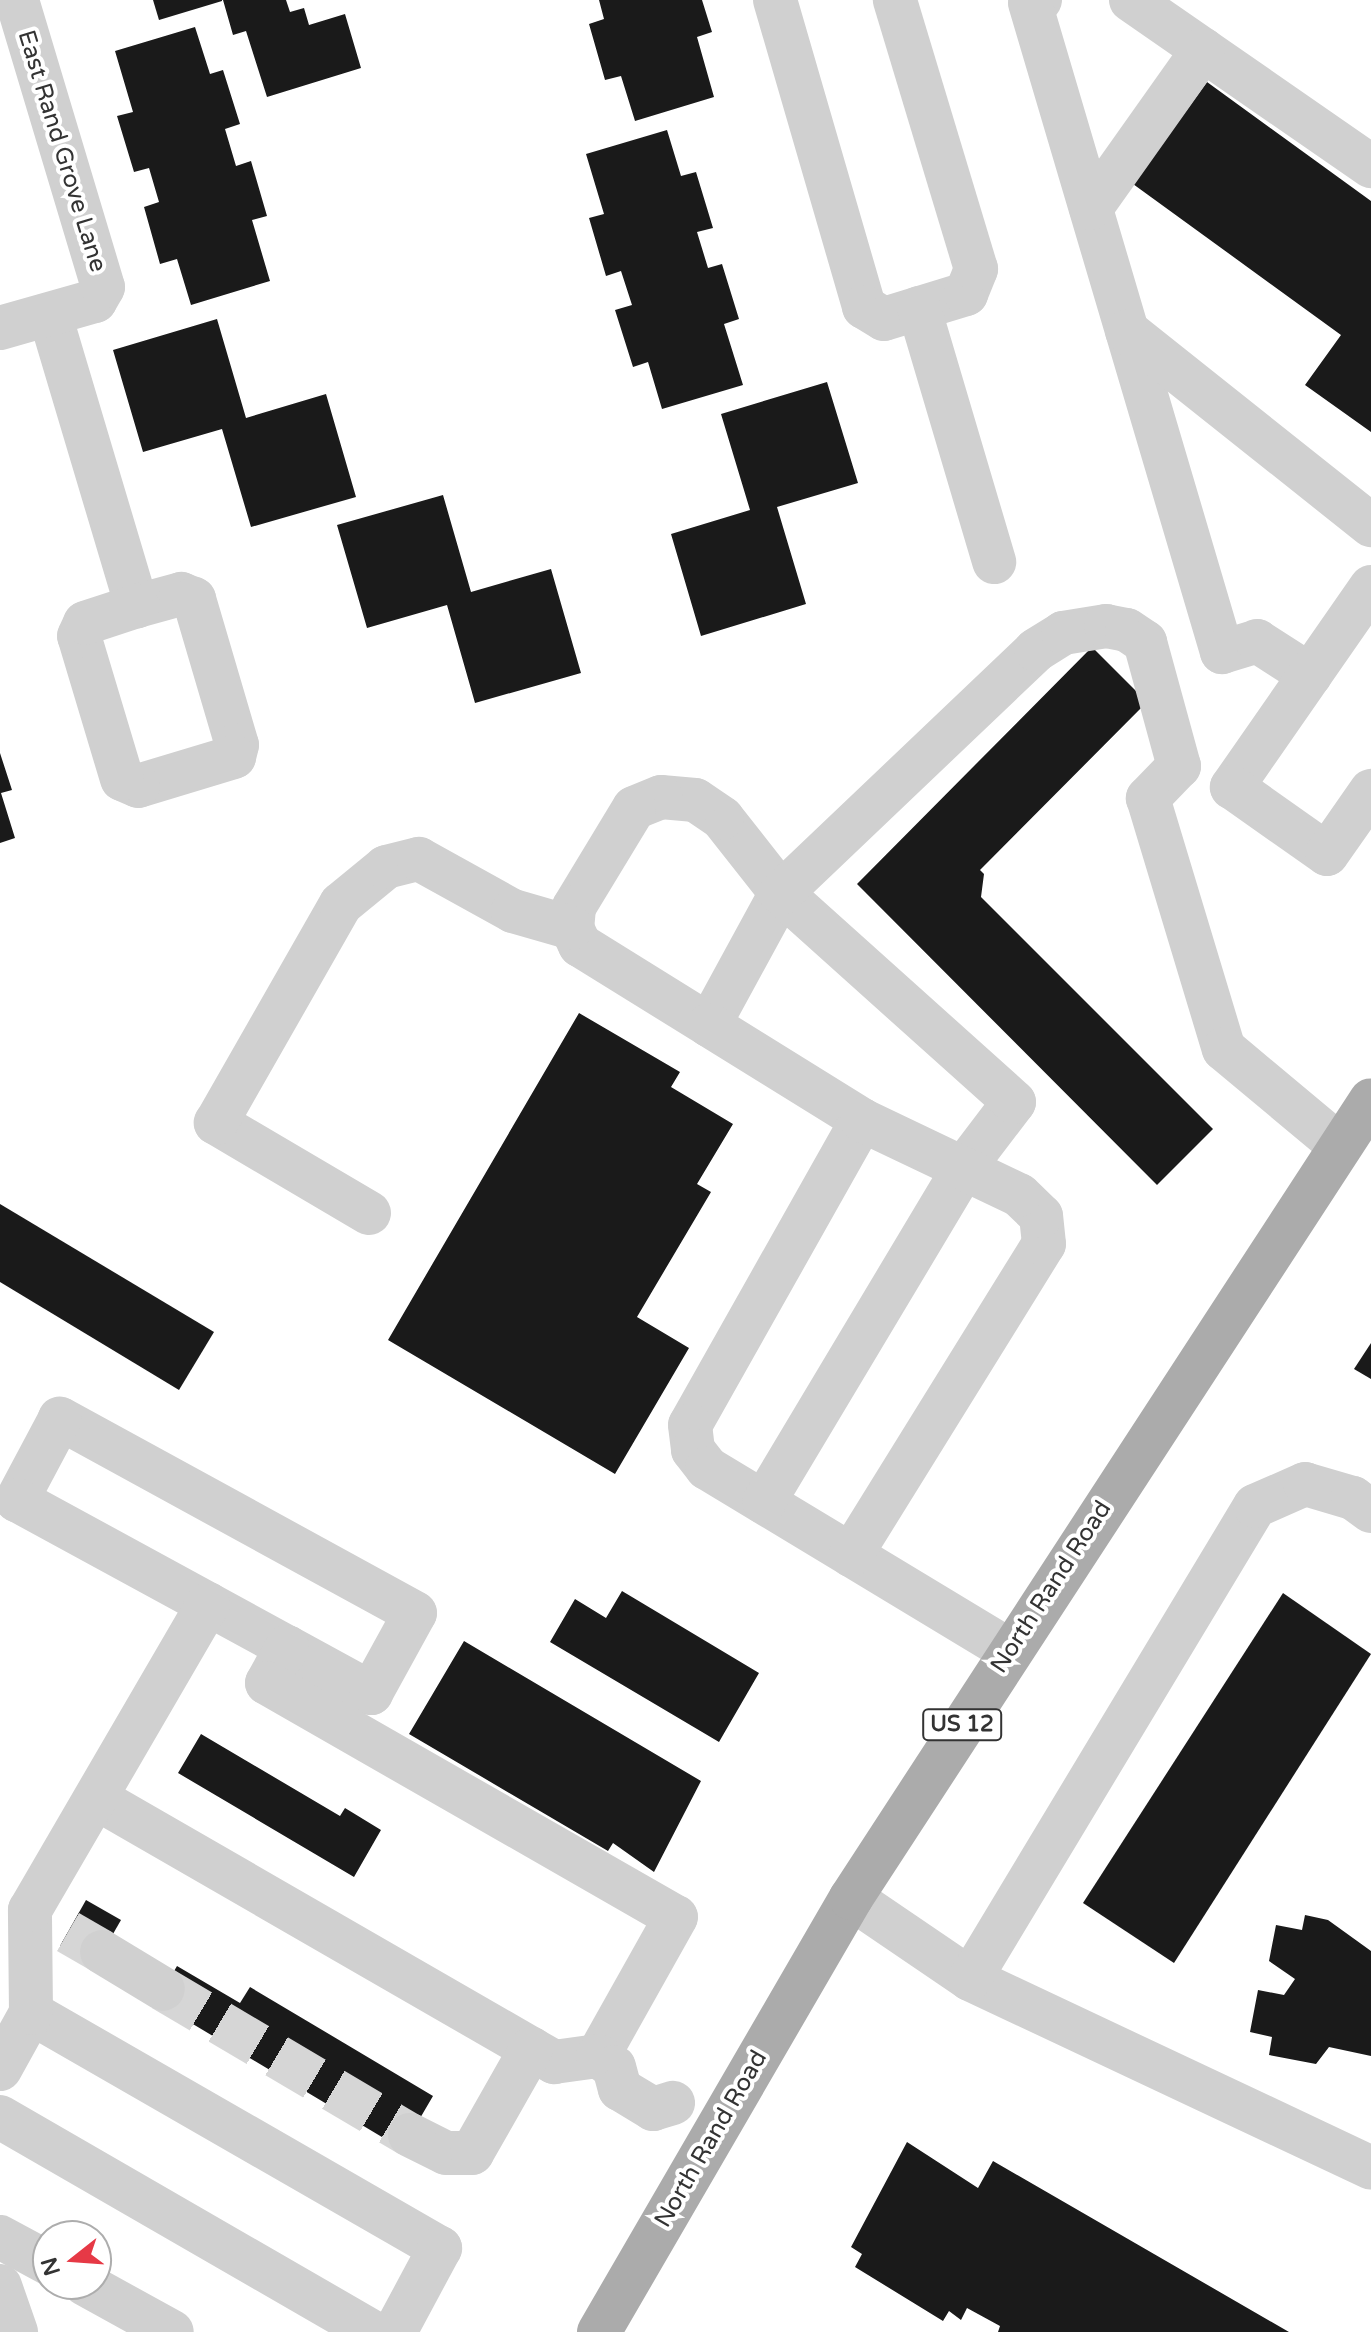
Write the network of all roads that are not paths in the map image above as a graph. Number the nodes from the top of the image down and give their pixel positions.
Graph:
1 (17, 0) edge
2 (775, 0) edge
3 (895, 0) edge
4 (1040, 0) edge
5 (1131, 0) edge
6 (1203, 50) junction
7 (1371, 166) edge
8 (1091, 208) junction
9 (919, 308) junction
10 (50, 315) junction
11 (0, 328) edge
12 (1127, 331) junction
13 (1371, 525) edge
14 (994, 562) dead end
15 (1371, 587) edge
16 (137, 606) junction
17 (1310, 675) junction
18 (1371, 791) edge
19 (781, 893) junction
20 (572, 928) junction
21 (709, 1025) junction
22 (862, 1120) junction
23 (1357, 1127) edge
24 (963, 1169) junction
25 (369, 1213) dead end
26 (764, 1502) junction
27 (1371, 1511) edge
28 (851, 1555) junction
29 (208, 1604) junction
30 (287, 1647) junction
31 (1010, 1651) junction
32 (96, 1798) junction
33 (851, 1898) junction
34 (30, 1910) junction
35 (970, 1979) junction
36 (163, 1989) tunnel mouth
37 (31, 2013) junction
38 (531, 2049) junction
39 (606, 2062) junction
40 (0, 2069) edge
41 (0, 2117) edge
42 (715, 2129) junction
43 (410, 2135) tunnel mouth
44 (1371, 2168) edge
45 (0, 2237) edge
46 (32, 2254) edge
47 (0, 2286) edge
48 (112, 2299) edge
49 (16, 2332) edge
50 (172, 2332) edge
51 (373, 2332) edge
52 (395, 2332) edge
53 (599, 2332) edge

1 - 10 street, East Rand Grove Lane
2 - 9 street
3 - 9 street
4 - 8 street
5 - 6 street
6 - 7 street
6 - 8 street
8 - 12 street
9 - 14 street
10 - 11 street, East Rand Grove Lane
10 - 16 street
12 - 13 street
12 - 17 street
15 - 17 street
16 - 16 street
17 - 18 street
19 - 20 street
19 - 21 street
19 - 23 street
19 - 24 street
20 - 21 street
20 - 25 street
21 - 22 street
22 - 24 street
22 - 26 street
23 - 31 main road, North Rand Road / US 12
24 - 26 street
24 - 28 street
26 - 28 street
27 - 35 street
28 - 31 street
29 - 30 street
29 - 30 street
29 - 32 street
30 - 39 street
31 - 33 main road, North Rand Road / US 12
32 - 34 street
32 - 38 street
33 - 35 street
33 - 42 main road, North Rand Road / US 12
34 - 36 street
34 - 37 street
35 - 44 street
37 - 40 street
37 - 52 street
38 - 39 street
38 - 43 street
39 - 42 street
41 - 51 street
42 - 53 main road, North Rand Road / US 12
45 - 46 street
47 - 49 street
48 - 50 street

